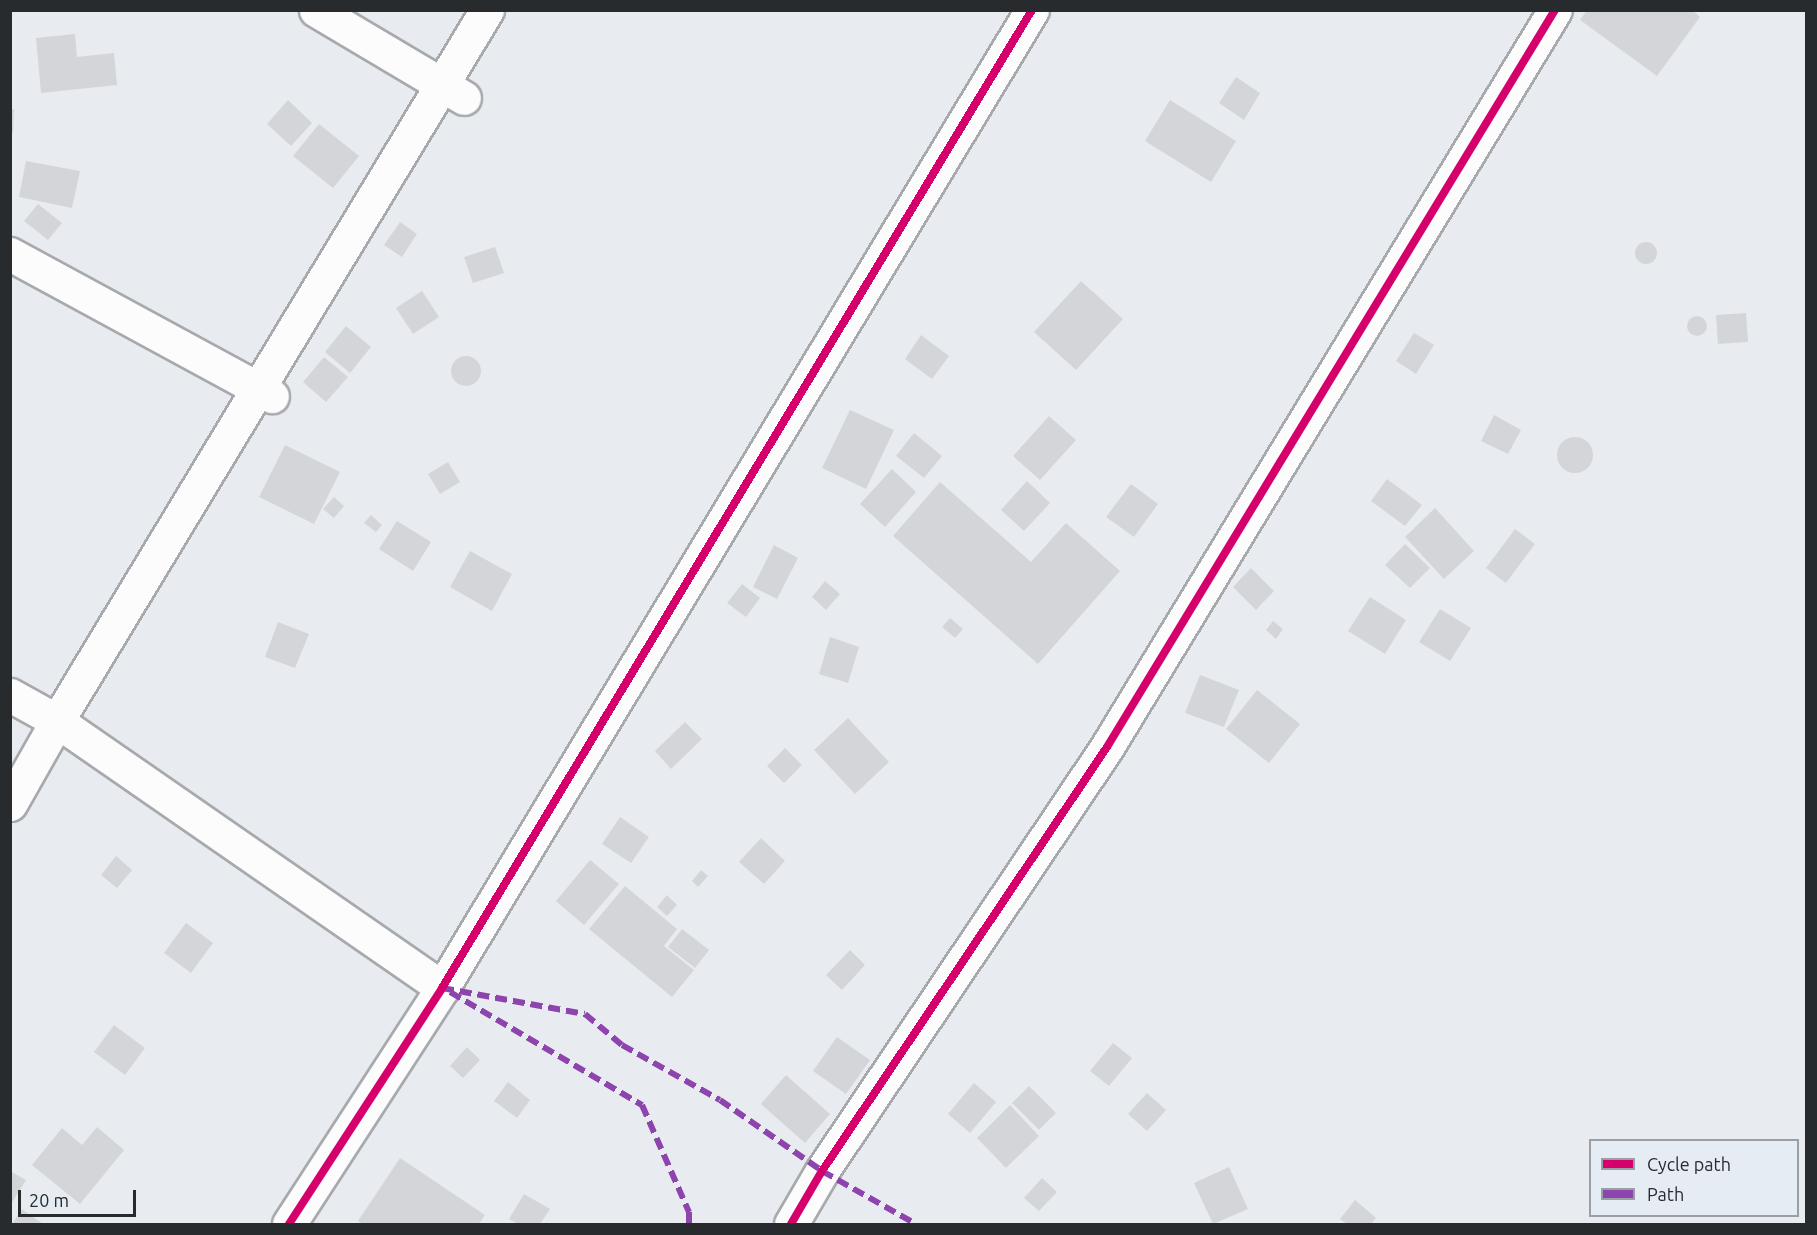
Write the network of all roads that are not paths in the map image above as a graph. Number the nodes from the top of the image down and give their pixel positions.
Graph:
1 (316, 10) edge
2 (487, 10) edge
3 (1032, 10) edge
4 (1555, 10) edge
5 (464, 98) dead end
6 (10, 254) edge
7 (272, 396) dead end
8 (10, 695) edge
9 (57, 721) junction
10 (10, 804) edge
11 (442, 988) junction
12 (289, 1224) edge
13 (791, 1224) edge

1 - 5 street
2 - 9 street
3 - 11 street
4 - 13 street
6 - 7 street
8 - 9 street
9 - 10 street
9 - 11 street
11 - 12 street

